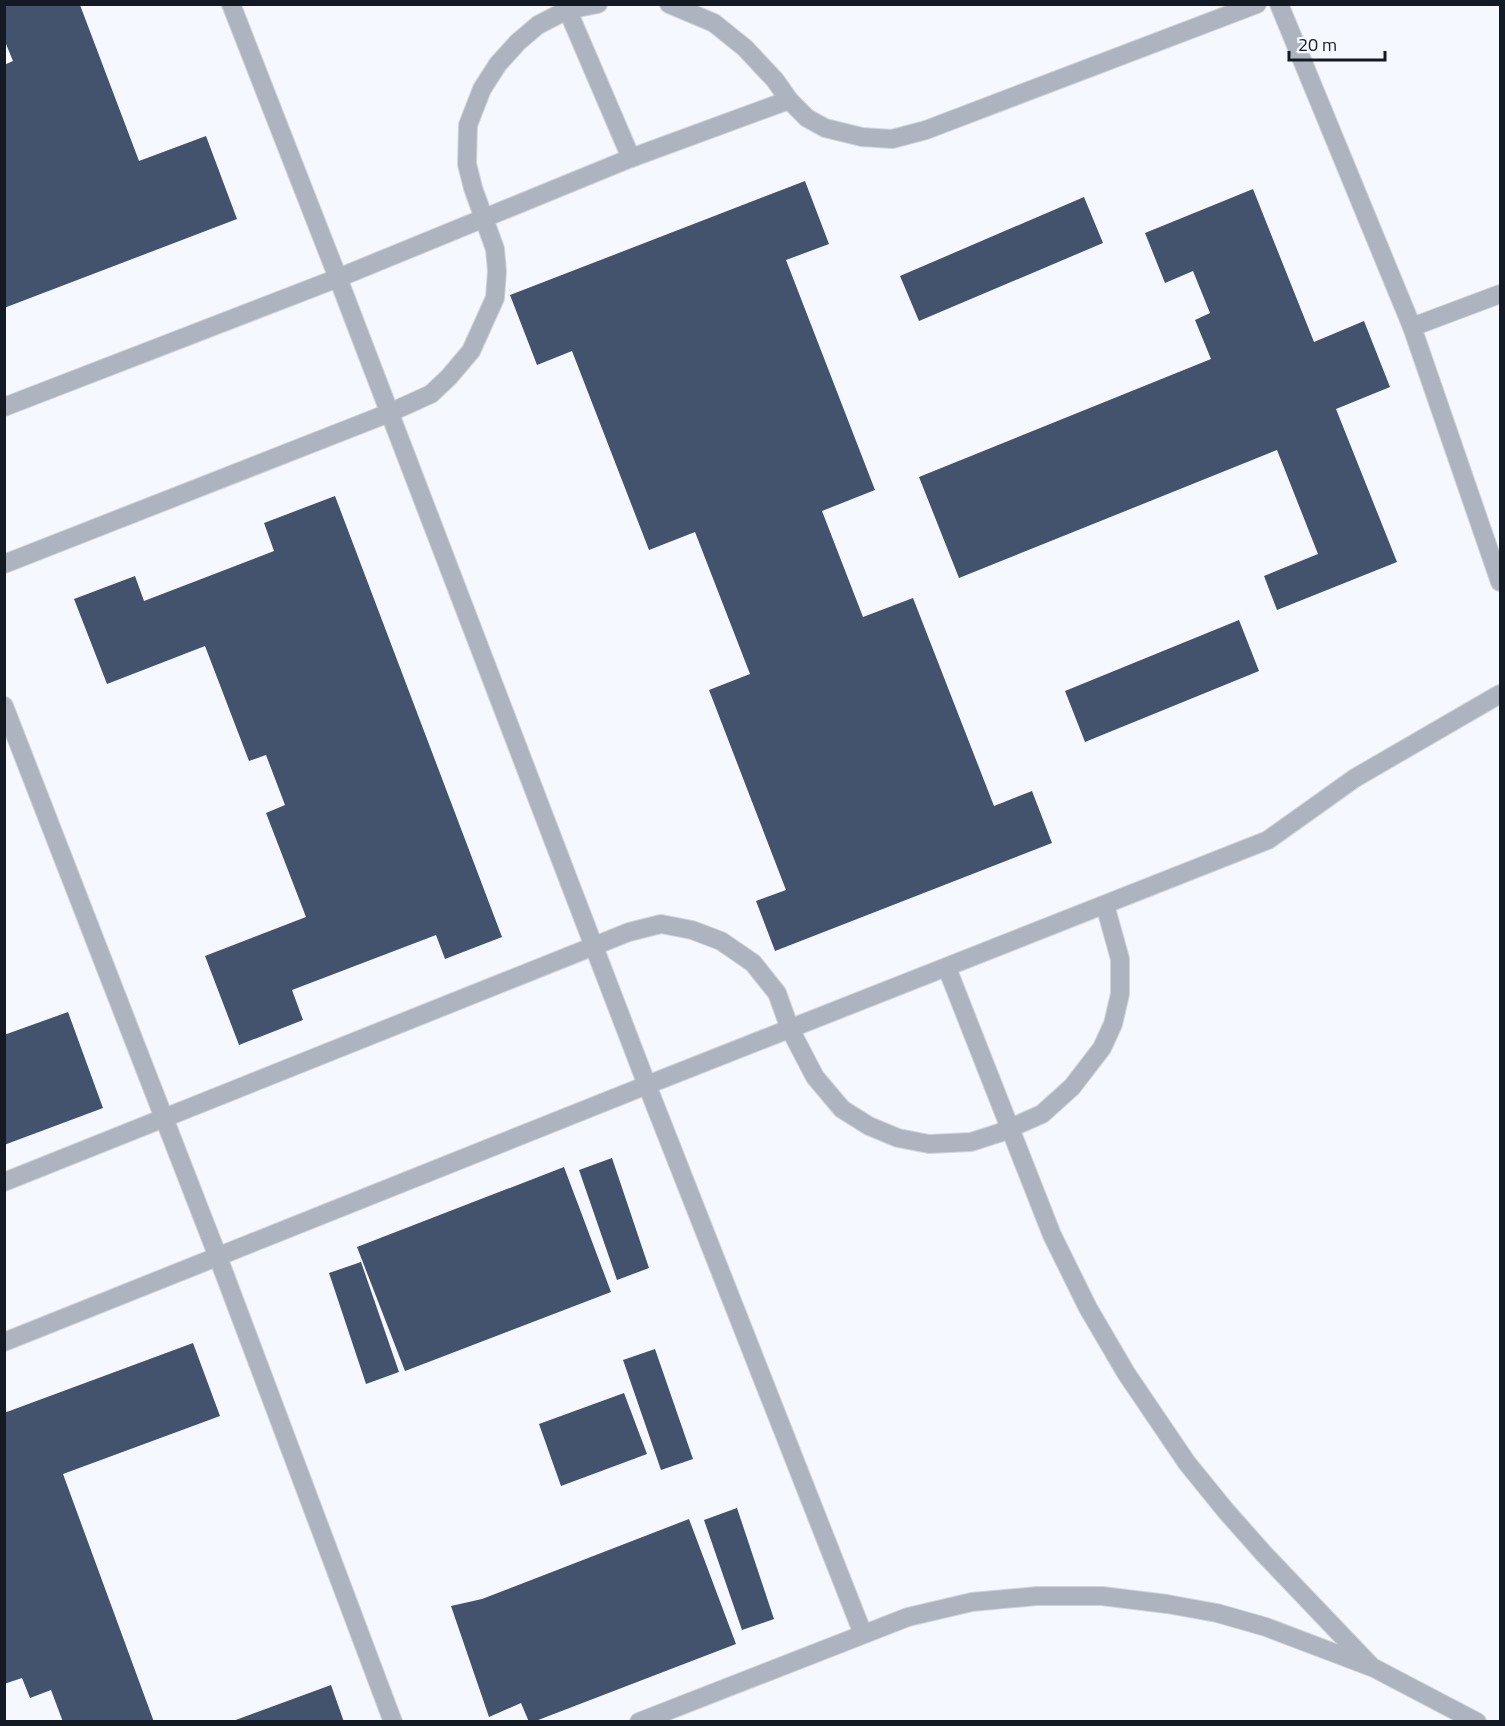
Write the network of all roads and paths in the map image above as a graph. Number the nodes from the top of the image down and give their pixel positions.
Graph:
1 (231, 4) edge
2 (598, 4) edge
3 (669, 4) edge
4 (1257, 4) edge
5 (1279, 4) edge
6 (566, 7) edge
7 (789, 100) junction
8 (631, 158) junction
9 (483, 218) junction
10 (338, 278) junction
11 (1500, 294) edge
12 (1412, 327) junction
13 (4, 407) edge
14 (389, 412) junction
15 (4, 564) edge
16 (1500, 582) edge
17 (1500, 694) edge
18 (4, 706) edge
19 (1105, 905) junction
20 (594, 946) junction
21 (947, 968) junction
22 (790, 1029) junction
23 (647, 1085) junction
24 (164, 1118) junction
25 (1010, 1128) junction
26 (4, 1182) edge
27 (218, 1257) junction
28 (4, 1342) edge
29 (863, 1634) junction
30 (1374, 1668) junction
31 (393, 1722) edge
32 (639, 1722) edge
33 (1477, 1722) edge

1 - 10 lane
2 - 6 lane
3 - 7 lane
4 - 7 lane
5 - 12 lane
6 - 8 lane
6 - 9 lane
7 - 8 lane
8 - 9 lane
9 - 10 lane
9 - 14 lane
10 - 13 lane
10 - 14 lane
11 - 12 lane
12 - 16 lane
14 - 15 lane
14 - 20 lane
17 - 19 lane
18 - 24 lane
19 - 21 lane
19 - 25 lane
20 - 22 lane
20 - 23 lane
20 - 24 lane
21 - 22 lane
21 - 25 lane
22 - 23 lane
22 - 25 lane
23 - 27 lane
23 - 29 lane
24 - 26 lane
24 - 27 lane
25 - 30 lane
27 - 28 lane
27 - 31 lane
29 - 30 lane
29 - 32 lane
30 - 33 lane

